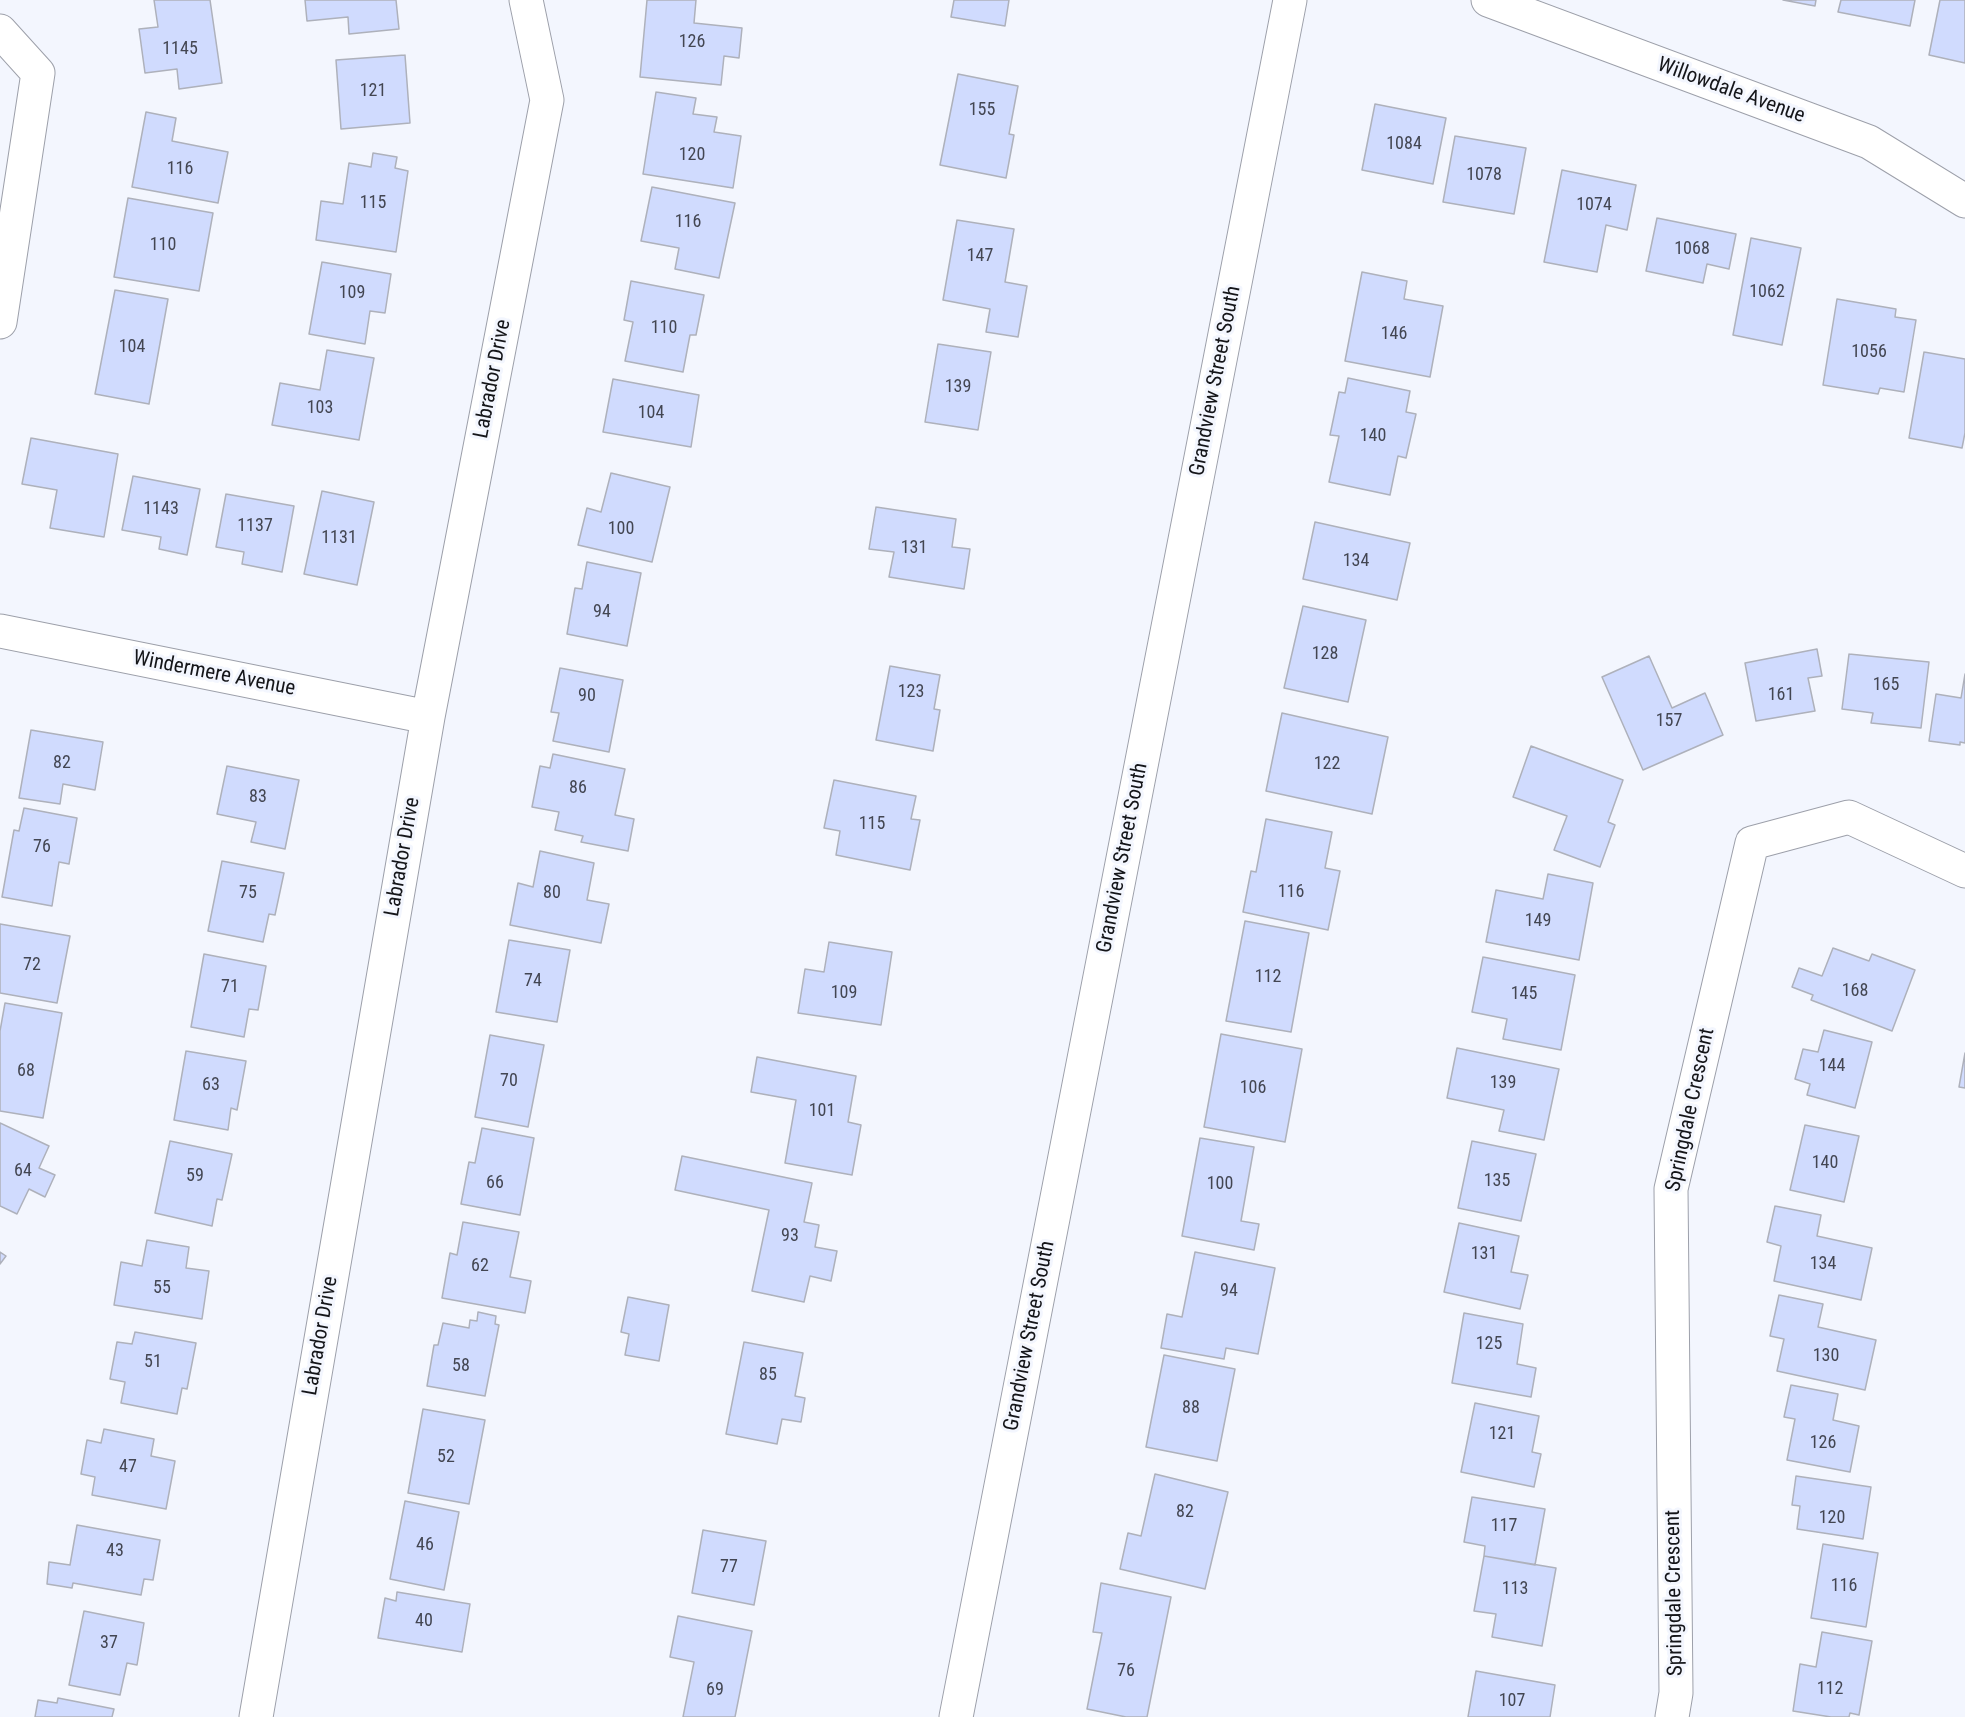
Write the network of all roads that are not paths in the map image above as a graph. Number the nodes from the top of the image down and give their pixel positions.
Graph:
1 (526, 0) edge
2 (1290, 0) edge
3 (1488, 0) edge
4 (0, 31) edge
5 (1965, 201) edge
6 (0, 322) edge
7 (0, 631) edge
8 (428, 717) junction
9 (1965, 871) edge
10 (256, 1717) edge
11 (956, 1717) edge
12 (1672, 1717) edge

1 - 8 street, Labrador Drive
2 - 11 street, Grandview Street South
3 - 5 street, Willowdale Avenue
4 - 6 street
7 - 8 street, Windermere Avenue
8 - 10 street, Labrador Drive
9 - 12 street, Springdale Crescent

